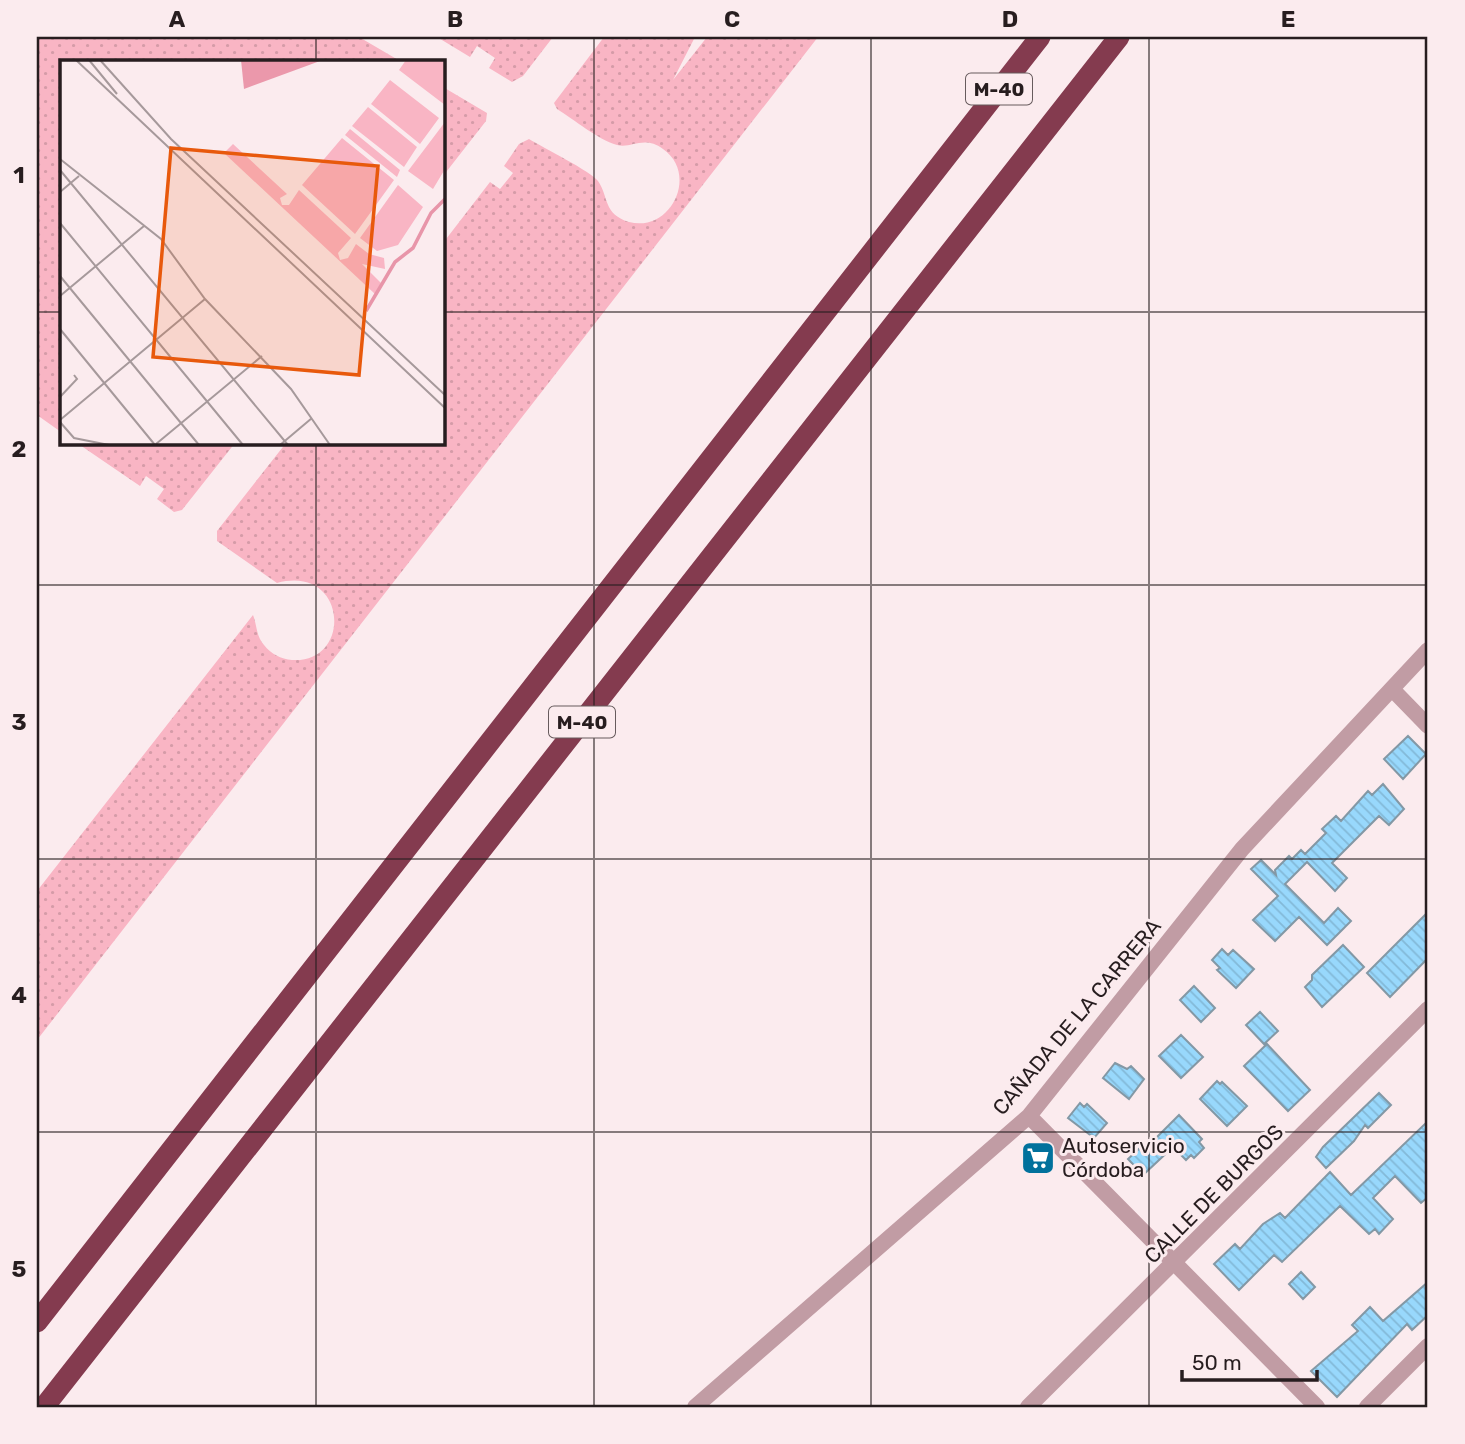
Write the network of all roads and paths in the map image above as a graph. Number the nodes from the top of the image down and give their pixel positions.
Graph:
1 (1040, 37) edge
2 (1119, 37) edge
3 (1428, 650) edge
4 (1392, 689) junction
5 (1428, 726) edge
6 (1428, 1009) edge
7 (1029, 1116) junction
8 (1174, 1263) junction
9 (37, 1322) edge
10 (1428, 1346) edge
11 (44, 1407) edge
12 (695, 1407) edge
13 (1028, 1407) edge
14 (1317, 1407) edge
15 (1367, 1407) edge

1 - 9 highway, M-40
2 - 11 highway, M-40
3 - 4 street, CAÑADA DE LA CARRERA
4 - 5 street
4 - 7 street, CAÑADA DE LA CARRERA
6 - 8 street, CALLE DE BURGOS
7 - 8 street
7 - 12 street, CAÑADA DE LA CARRERA
8 - 13 street, CALLE DE BURGOS
8 - 14 street
10 - 15 street

